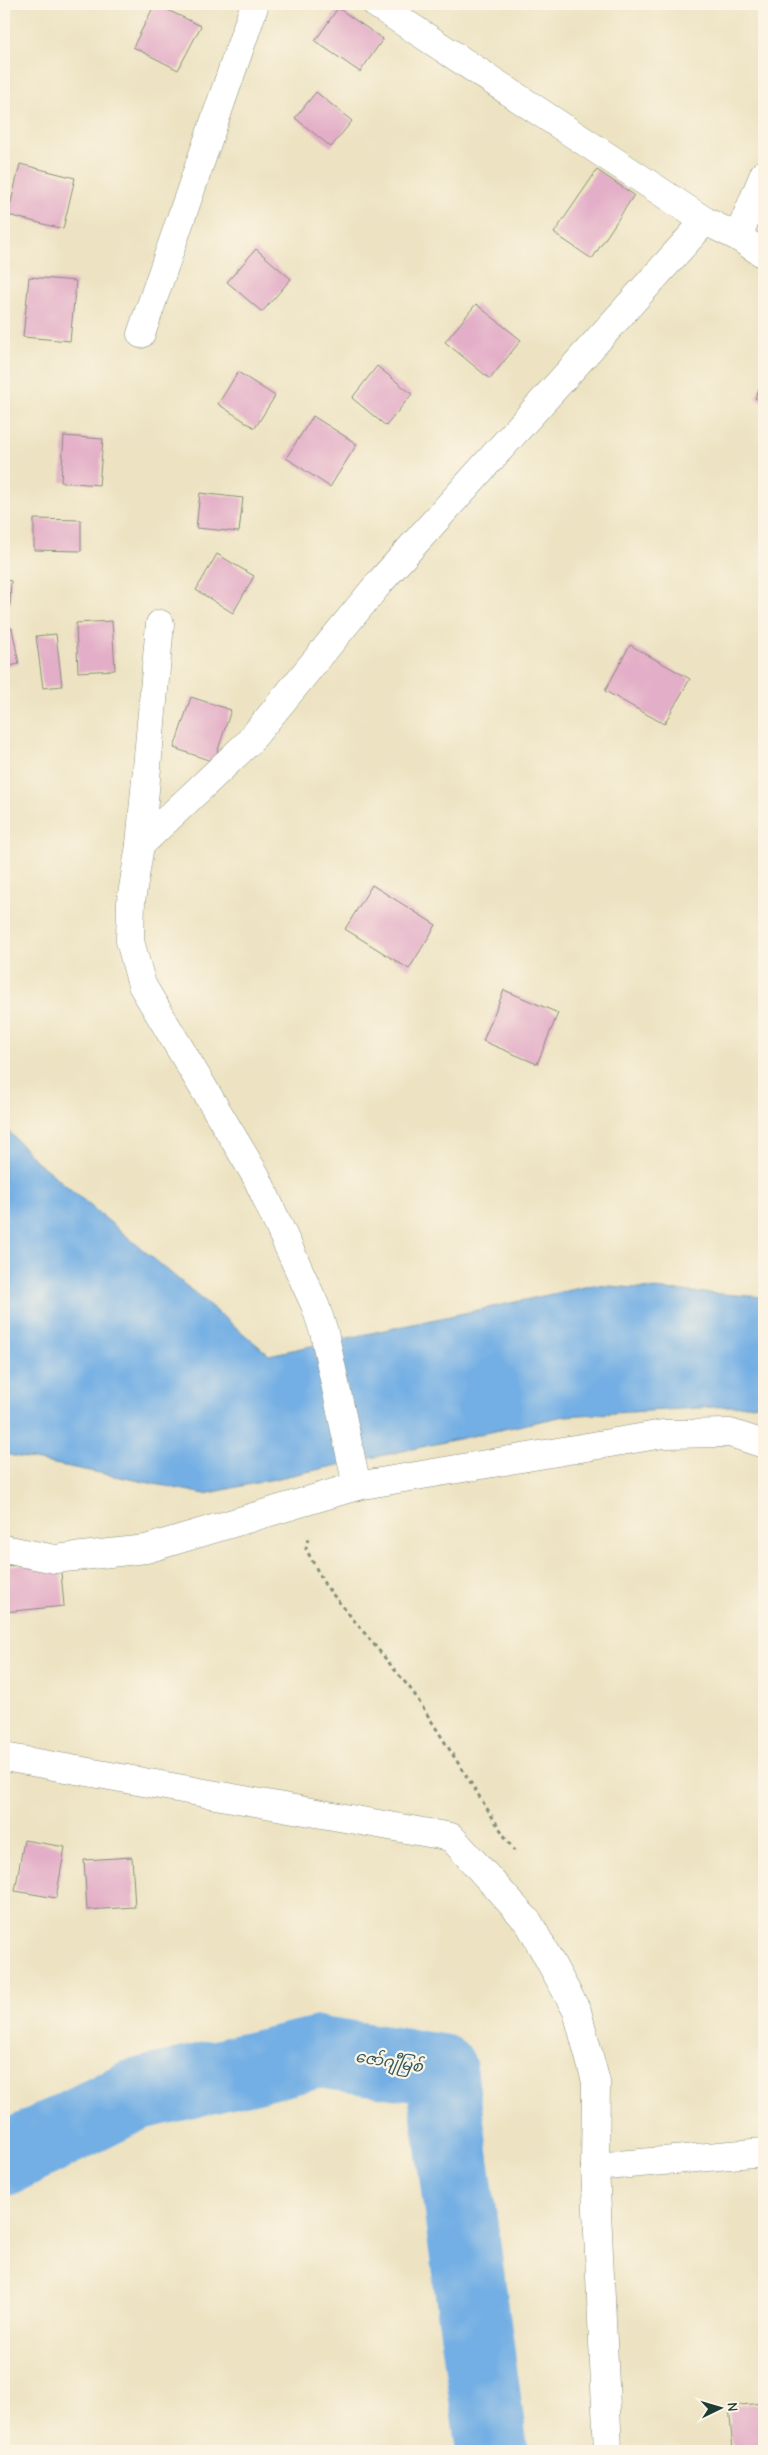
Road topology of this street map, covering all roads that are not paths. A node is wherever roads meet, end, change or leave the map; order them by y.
1 (255, 4) edge
2 (376, 4) edge
3 (764, 174) edge
4 (705, 222) junction
5 (738, 237) junction
6 (764, 254) edge
7 (141, 334) dead end
8 (160, 624) dead end
9 (140, 844) junction
10 (764, 1444) edge
11 (355, 1478) junction
12 (4, 1549) edge
13 (4, 1757) edge
14 (764, 2152) edge
15 (595, 2168) junction
16 (608, 2451) edge

1 - 7 street
2 - 4 street
3 - 5 street
4 - 5 street
4 - 9 street
5 - 6 street
8 - 9 street
9 - 11 street
10 - 11 street
11 - 12 street
13 - 15 street
14 - 15 street
15 - 16 street

